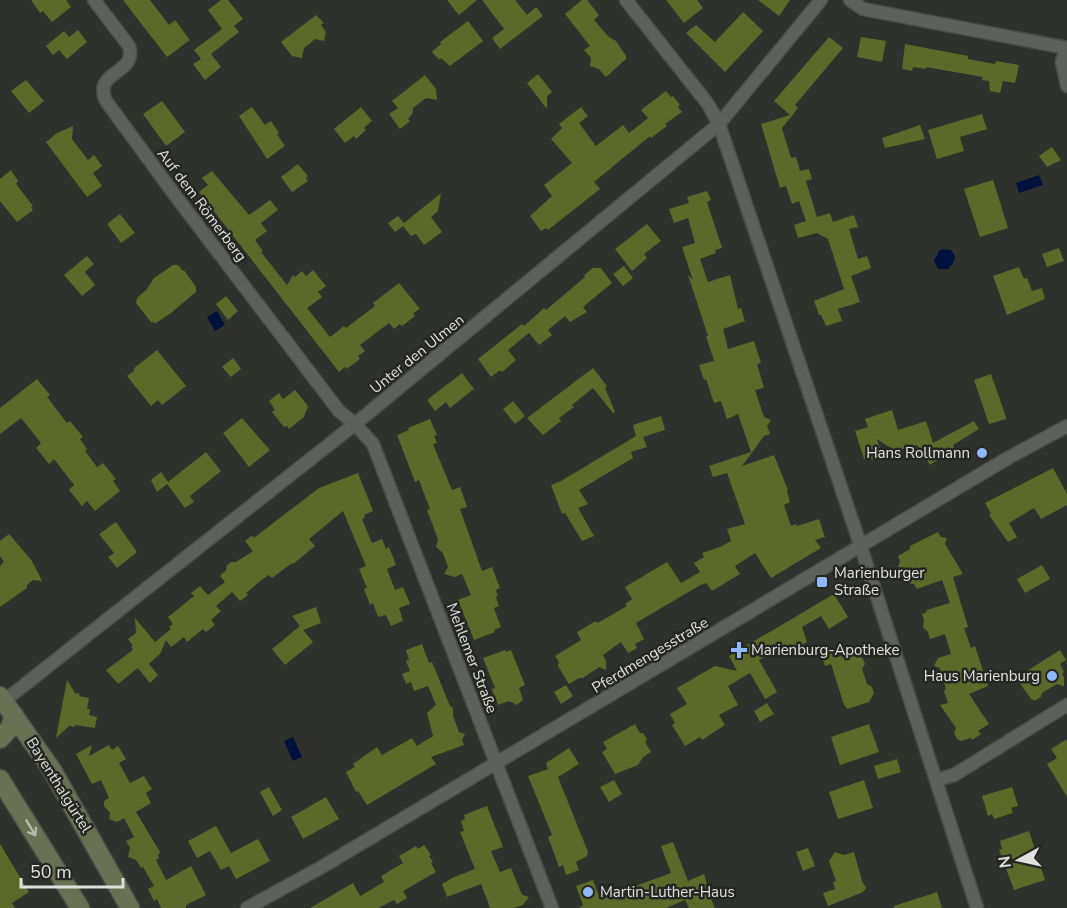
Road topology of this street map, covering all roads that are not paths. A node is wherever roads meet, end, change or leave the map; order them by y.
1 (94, 0) edge
2 (626, 0) edge
3 (821, 0) edge
4 (850, 0) edge
5 (1067, 48) edge
6 (1067, 86) edge
7 (719, 124) junction
8 (355, 424) junction
9 (1067, 426) edge
10 (861, 547) junction
11 (6, 704) edge
12 (1067, 705) edge
13 (0, 739) edge
14 (496, 763) junction
15 (0, 779) edge
16 (937, 780) junction
17 (80, 908) edge
18 (130, 908) edge
19 (247, 908) edge
20 (552, 908) edge
21 (977, 908) edge

1 - 8 street, Auf dem Römerberg
2 - 7 street
3 - 7 street, Unter den Ulmen
4 - 5 street
5 - 6 street
7 - 8 street, Unter den Ulmen
7 - 10 street
8 - 11 street, Unter den Ulmen
8 - 14 street, Mehlemer Straße
9 - 10 street, Pferdmengesstraße
10 - 14 street, Pferdmengesstraße
10 - 16 street
11 - 13 main road
11 - 18 main road, Bayenthalgürtel
12 - 16 street
14 - 19 street, Pferdmengesstraße
14 - 20 street, Mehlemer Straße
15 -> 17 main road
16 - 21 street

